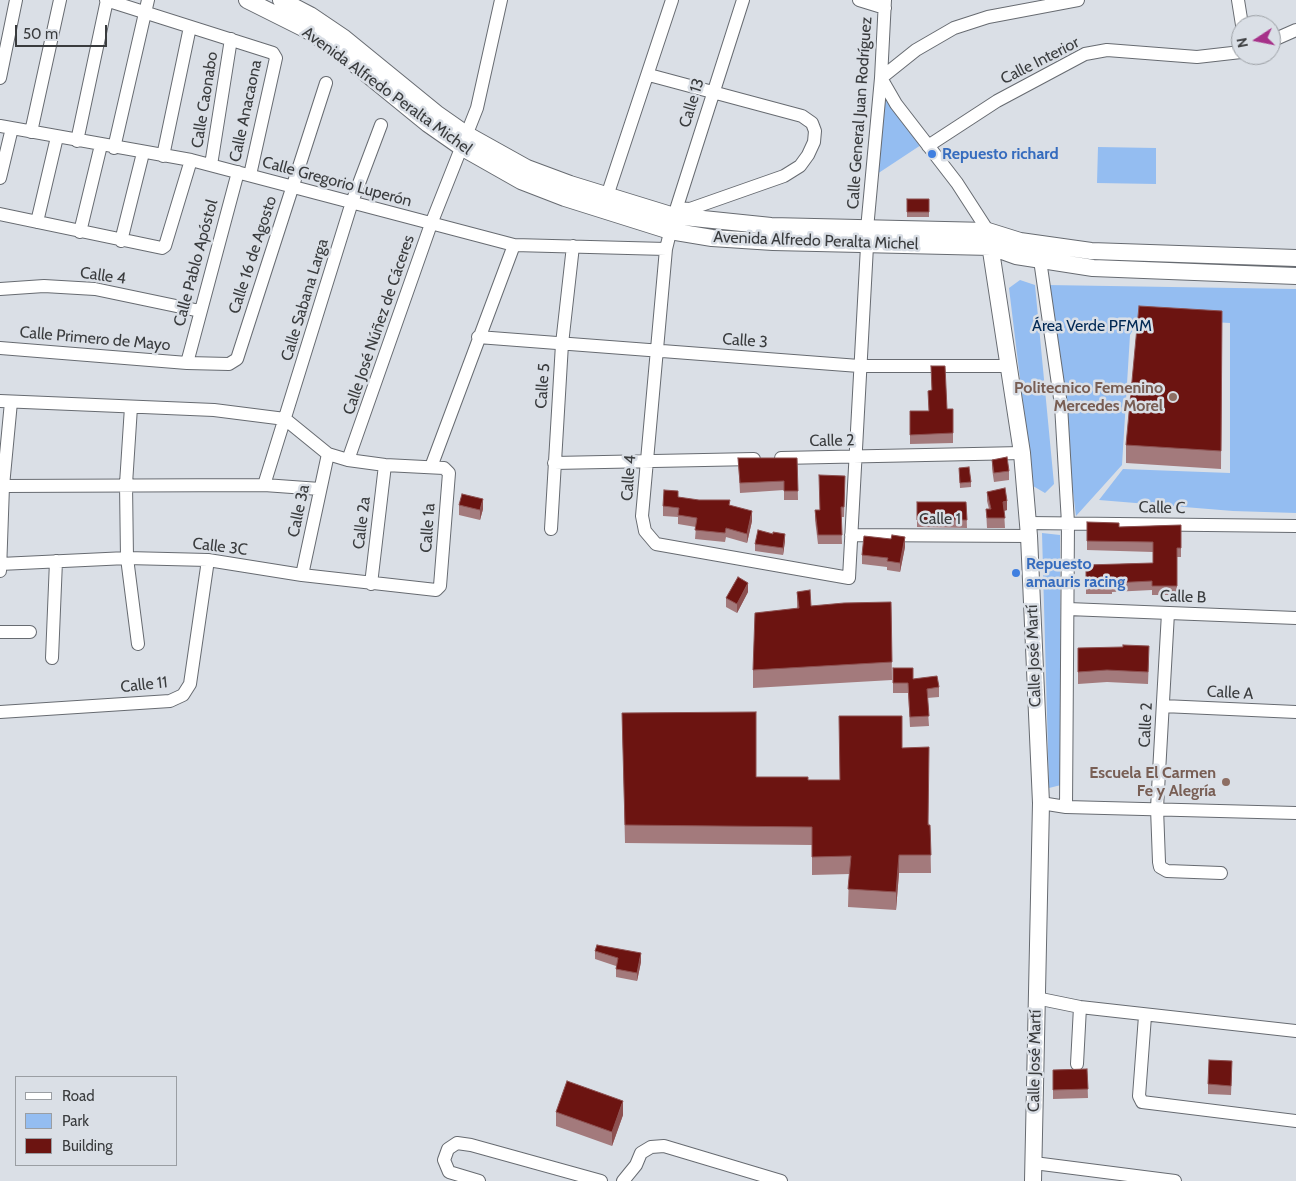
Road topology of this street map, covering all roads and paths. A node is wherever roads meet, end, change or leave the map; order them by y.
1 (16, 0) edge
2 (60, 0) edge
3 (106, 0) edge
4 (148, 0) edge
5 (247, 0) edge
6 (281, 0) edge
7 (501, 0) edge
8 (672, 0) edge
9 (743, 0) edge
10 (859, 0) edge
11 (1078, 0) edge
12 (1238, 0) edge
13 (885, 4) edge
14 (145, 14) junction
15 (1240, 15) edge
16 (308, 22) junction
17 (190, 27) junction
18 (1296, 30) edge
19 (1281, 37) edge
20 (230, 39) junction
21 (1231, 53) edge
22 (649, 76) junction
23 (0, 78) edge
24 (881, 78) junction
25 (326, 83) dead end
26 (712, 92) junction
27 (381, 126) dead end
28 (6, 127) edge
29 (31, 132) junction
30 (57, 137) junction
31 (77, 141) junction
32 (464, 141) junction
33 (101, 145) junction
34 (928, 146) junction
35 (114, 148) junction
36 (143, 153) junction
37 (163, 156) junction
38 (191, 160) junction
39 (211, 165) junction
40 (244, 173) junction
41 (0, 178) edge
42 (292, 186) junction
43 (607, 196) junction
44 (352, 202) junction
45 (0, 214) edge
46 (674, 218) junction
47 (36, 222) junction
48 (431, 224) junction
49 (867, 229) junction
50 (80, 232) junction
51 (989, 239) junction
52 (121, 241) junction
53 (514, 245) junction
54 (573, 246) junction
55 (867, 246) junction
56 (666, 249) junction
57 (1296, 258) edge
58 (1040, 260) junction
59 (1296, 276) edge
60 (0, 289) edge
61 (200, 311) junction
62 (478, 337) junction
63 (562, 344) junction
64 (0, 348) edge
65 (658, 351) junction
66 (186, 363) junction
67 (859, 366) junction
68 (1010, 366) junction
69 (6, 402) edge
70 (130, 407) junction
71 (285, 419) junction
72 (1022, 453) junction
73 (328, 454) junction
74 (856, 457) junction
75 (348, 460) junction
76 (646, 461) junction
77 (554, 463) junction
78 (386, 465) junction
79 (438, 467) junction
80 (126, 484) junction
81 (264, 485) junction
82 (3, 486) junction
83 (320, 489) junction
84 (1068, 523) junction
85 (1296, 526) edge
86 (551, 528) dead end
87 (1029, 530) junction
88 (851, 535) junction
89 (127, 558) junction
90 (208, 560) junction
91 (56, 561) junction
92 (0, 566) edge
93 (302, 576) junction
94 (371, 584) junction
95 (435, 590) joint
96 (1068, 610) junction
97 (1168, 613) junction
98 (1296, 618) edge
99 (0, 632) edge
100 (30, 632) dead end
101 (138, 644) dead end
102 (52, 658) dead end
103 (1163, 706) junction
104 (0, 712) edge
105 (1296, 712) edge
106 (1041, 803) junction
107 (1066, 807) junction
108 (1157, 808) junction
109 (1296, 813) edge
110 (1221, 873) dead end
111 (1036, 998) junction
112 (1080, 1008) junction
113 (1146, 1016) junction
114 (1296, 1031) edge
115 (1077, 1064) dead end
116 (1296, 1121) edge
117 (1034, 1163) junction
118 (479, 1181) edge
119 (601, 1181) edge
120 (623, 1181) edge
121 (781, 1181) edge
122 (1033, 1181) edge
123 (1175, 1181) edge

1 - 23 street
2 - 29 street
3 - 14 street
3 - 31 street
4 - 14 street
5 - 16 main road, Avenida Alfredo Peralta Michel
6 - 16 main road, Avenida Alfredo Peralta Michel
7 - 32 street, Calle José Núñez de Cáceres
8 - 22 street
9 - 26 street, Calle 13
10 - 13 street
11 - 24 street
12 - 15 street
13 - 24 street, Calle General Juan Rodríguez
14 - 17 street
14 - 35 street
16 - 32 main road, Avenida Alfredo Peralta Michel
17 - 20 street
17 - 37 street
18 - 19 street
20 - 39 street, Calle Caonabo
20 - 40 street, Calle Anacaona
21 - 34 street, Calle Interior
22 - 26 street
22 - 43 street
24 - 34 street, Calle José Martí
24 - 49 street, Calle General Juan Rodríguez
25 - 42 street, Calle 16 de Agosto
26 - 46 street, Calle 13
26 - 46 street
27 - 44 street, Calle Sabana Larga
28 - 29 street, Calle Gregorio Luperón
28 - 41 street
29 - 30 street, Calle Gregorio Luperón
30 - 31 street, Calle Gregorio Luperón
30 - 47 street
31 - 33 street, Calle Gregorio Luperón
32 - 43 main road, Avenida Alfredo Peralta Michel
32 - 46 main road, Avenida Alfredo Peralta Michel
32 - 48 street, Calle José Núñez de Cáceres
33 - 35 street, Calle Gregorio Luperón
33 - 50 street
34 - 51 street, Calle José Martí
35 - 36 street, Calle Gregorio Luperón
36 - 37 street, Calle Gregorio Luperón
36 - 52 street
37 - 38 street, Calle Gregorio Luperón
38 - 39 street, Calle Gregorio Luperón
38 - 52 street
39 - 40 street, Calle Gregorio Luperón
40 - 42 street, Calle Gregorio Luperón
40 - 61 street, Calle Pablo Apóstol
42 - 44 street, Calle Gregorio Luperón
42 - 66 street, Calle 16 de Agosto
43 - 46 main road, Avenida Alfredo Peralta Michel
44 - 48 street, Calle Gregorio Luperón
44 - 71 street, Calle Sabana Larga
45 - 47 street
46 - 49 main road, Avenida Alfredo Peralta Michel
46 - 55 main road, Avenida Alfredo Peralta Michel
46 - 56 street, Calle 4
47 - 50 street
48 - 53 street, Calle Gregorio Luperón
48 - 75 street, Calle José Núñez de Cáceres
49 - 51 main road, Avenida Alfredo Peralta Michel
50 - 52 street
51 - 55 main road, Avenida Alfredo Peralta Michel
51 - 57 main road, Avenida Alfredo Peralta Michel
51 - 58 main road, Avenida Alfredo Peralta Michel
51 - 68 main road, Calle José Martí
53 - 54 street, Calle Gregorio Luperón
53 - 62 street
54 - 56 street, Calle Gregorio Luperón
54 - 63 street, Calle 5
55 - 67 street
56 - 65 street, Calle 4
58 - 59 main road, Avenida Alfredo Peralta Michel
58 - 84 street
60 - 61 street, Calle 4
61 - 66 street, Calle Pablo Apóstol
62 - 63 street, Calle 3
62 - 79 street
63 - 65 street, Calle 3
63 - 77 street, Calle 5
64 - 66 street, Calle Primero de Mayo
65 - 67 street, Calle 3
65 - 76 street, Calle 4
67 - 68 street, Calle 3
67 - 74 street
68 - 72 main road, Calle José Martí
69 - 70 street
69 - 82 street
70 - 71 street
70 - 80 street
71 - 73 street
71 - 81 street, Calle Sabana Larga
72 - 74 street, Calle 2
72 - 87 main road, Calle José Martí
73 - 75 street
73 - 83 street, Calle 3a
74 - 76 street, Calle 2
74 - 88 street
75 - 78 street
76 - 77 street, Calle 2
76 - 88 street, Calle 4
77 - 86 street, Calle 5
78 - 79 street
78 - 94 street, Calle 2a
79 - 95 street, Calle 1a
80 - 81 street
80 - 82 street
80 - 89 street
81 - 83 street
82 - 92 street
83 - 93 street, Calle 3a
84 - 85 street, Calle C
84 - 87 street, Calle C
84 - 96 street
87 - 88 street, Calle 1
87 - 106 main road, Calle José Martí
89 - 90 street, Calle 3C
89 - 91 street, Calle 3C
89 - 101 street
90 - 93 street, Calle 3C
90 - 104 street, Calle 11
91 - 92 street, Calle 3C
91 - 102 street
93 - 94 street, Calle 3C
94 - 95 street, Calle 3C
96 - 97 street, Calle B
96 - 107 street
97 - 98 street, Calle B
97 - 103 street, Calle 2
99 - 100 street
103 - 105 street, Calle A
103 - 108 street, Calle 2
106 - 107 street
106 - 111 main road, Calle José Martí
107 - 108 street
108 - 109 street
108 - 110 street, Calle 2
111 - 112 street
111 - 117 main road, Calle José Martí
112 - 113 street
112 - 115 street
113 - 114 street
113 - 116 street
117 - 122 main road, Calle José Martí
117 - 123 street
118 - 119 street
120 - 121 street

